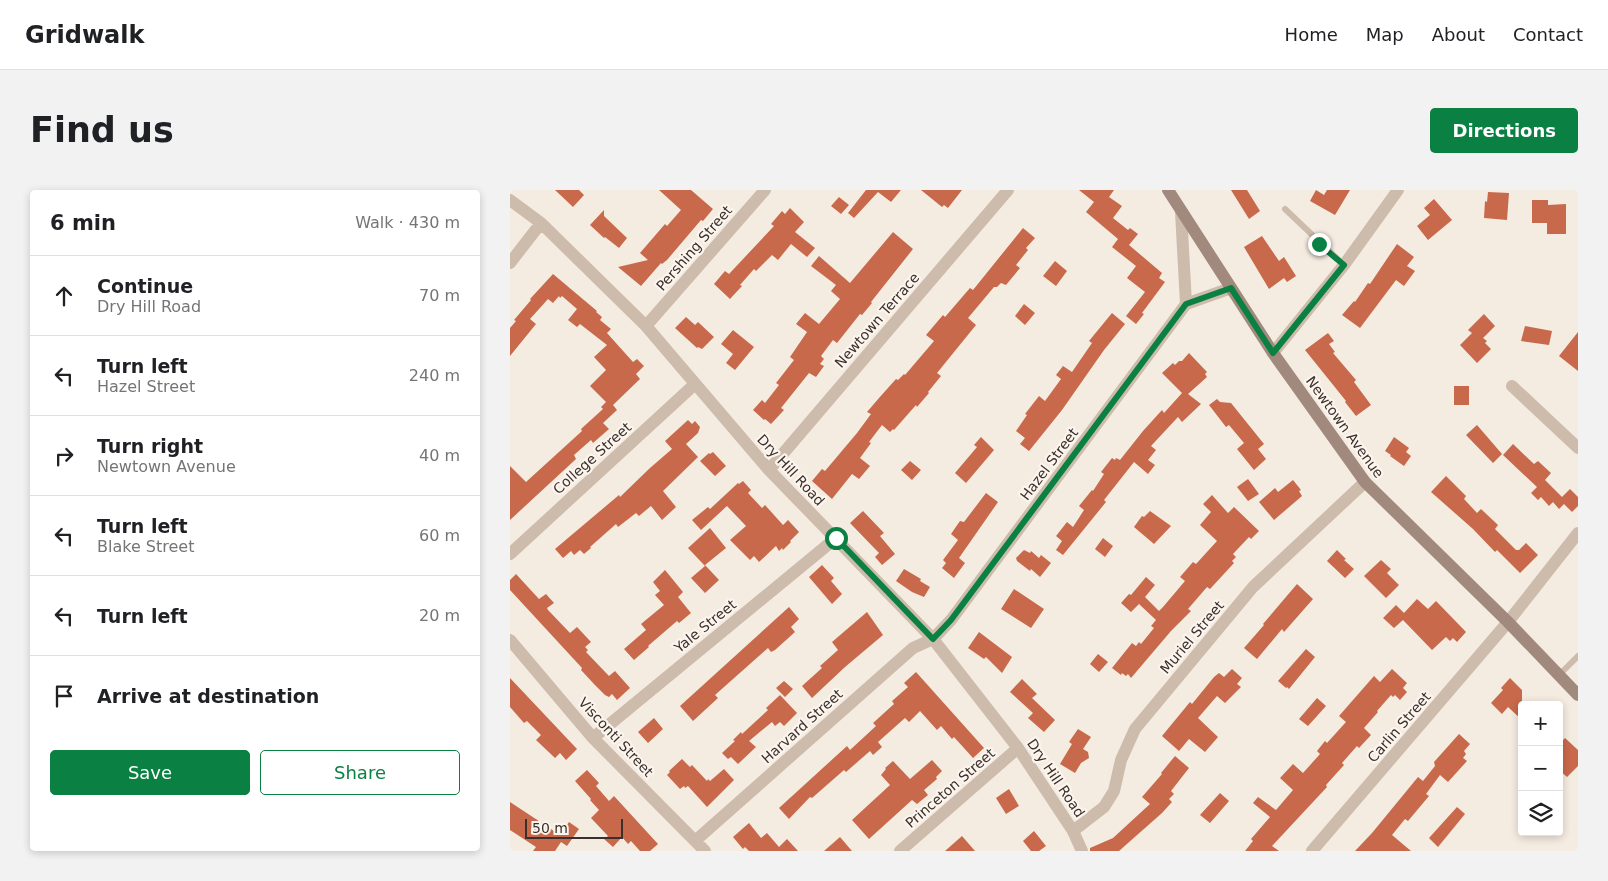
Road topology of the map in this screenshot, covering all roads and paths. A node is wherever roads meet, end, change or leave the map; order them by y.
1 (514, 190) edge
2 (765, 190) edge
3 (1008, 190) edge
4 (1168, 190) edge
5 (1398, 190) edge
6 (510, 194) edge
7 (510, 200) edge
8 (1284, 209) dead end
9 (1181, 212) junction
10 (541, 223) junction
11 (510, 263) edge
12 (1344, 265) junction
13 (1231, 288) junction
14 (1186, 304) junction
15 (646, 326) junction
16 (1273, 353) junction
17 (695, 384) junction
18 (1512, 386) dead end
19 (1578, 448) edge
20 (769, 470) junction
21 (1365, 482) junction
22 (1578, 534) edge
23 (836, 538) junction
24 (510, 554) edge
25 (1508, 622) junction
26 (933, 639) junction
27 (510, 640) edge
28 (1578, 656) edge
29 (1558, 675) junction
30 (1578, 695) edge
31 (593, 738) junction
32 (1018, 748) junction
33 (1073, 831) junction
34 (696, 841) junction
35 (705, 851) edge
36 (900, 851) edge
37 (1082, 851) edge
38 (1312, 851) edge

1 - 6 street
2 - 15 street, Pershing Street
3 - 20 street, Newtown Terrace
4 - 9 main road, Newtown Avenue
5 - 12 street
7 - 10 street, Dry Hill Road
8 - 12 lane
9 - 13 main road, Newtown Avenue
9 - 14 street
10 - 11 street
10 - 15 street, Dry Hill Road
12 - 16 street
13 - 14 street
13 - 16 main road, Newtown Avenue
14 - 26 street, Hazel Street
15 - 17 street, Dry Hill Road
16 - 21 main road, Newtown Avenue
17 - 20 street, Dry Hill Road
17 - 24 street, College Street
18 - 19 street
20 - 23 street, Dry Hill Road
21 - 25 main road, Newtown Avenue
21 - 33 street, Muriel Street
22 - 25 street, Carlin Street
23 - 26 street, Dry Hill Road
23 - 31 street, Yale Street
25 - 29 main road, Newtown Avenue
25 - 38 street, Carlin Street
26 - 32 street, Dry Hill Road
26 - 34 street, Harvard Street
27 - 31 street, Visconti Street
28 - 29 lane
29 - 30 main road, Newtown Avenue
31 - 34 street, Visconti Street
32 - 33 street, Dry Hill Road
32 - 36 street, Princeton Street
33 - 37 street, Dry Hill Road
34 - 35 street, Visconti Street

